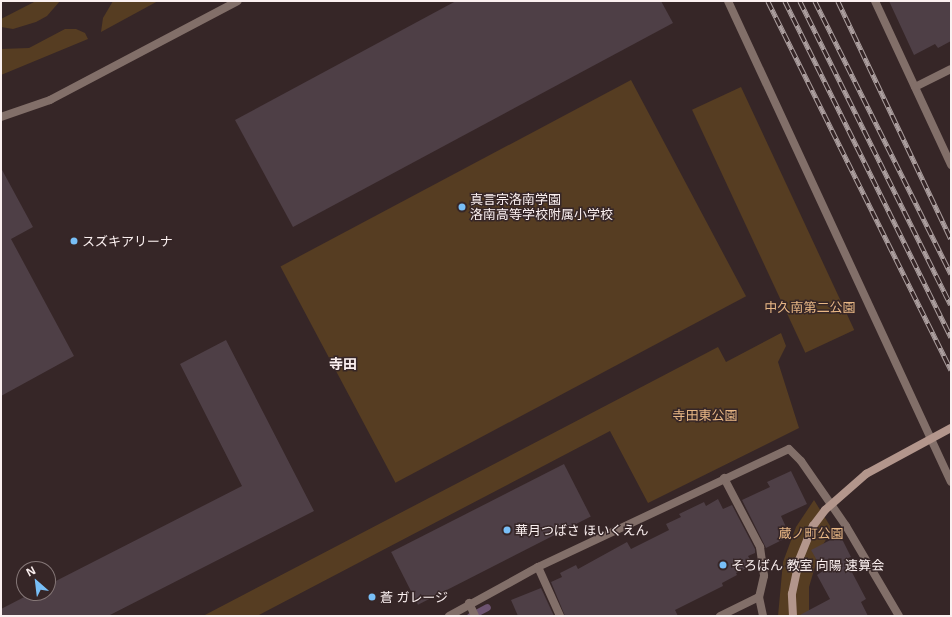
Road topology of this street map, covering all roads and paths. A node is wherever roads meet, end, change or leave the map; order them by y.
1 (238, 1) edge
2 (728, 1) edge
3 (875, 1) edge
4 (951, 69) edge
5 (915, 87) junction
6 (1, 117) edge
7 (951, 165) edge
8 (951, 428) edge
9 (724, 478) junction
10 (951, 482) edge
11 (538, 567) junction
12 (759, 597) junction
13 (469, 603) junction
14 (449, 616) edge
15 (475, 616) edge
16 (560, 616) edge
17 (720, 616) edge
18 (763, 616) edge
19 (793, 616) edge
20 (899, 616) edge

1 - 6 street
2 - 10 street
3 - 5 street
4 - 5 street
5 - 7 street
8 - 19 main road
9 - 11 street
9 - 12 street
9 - 20 street
11 - 13 street
11 - 16 street
12 - 17 street
12 - 18 street
13 - 14 street
13 - 15 street

